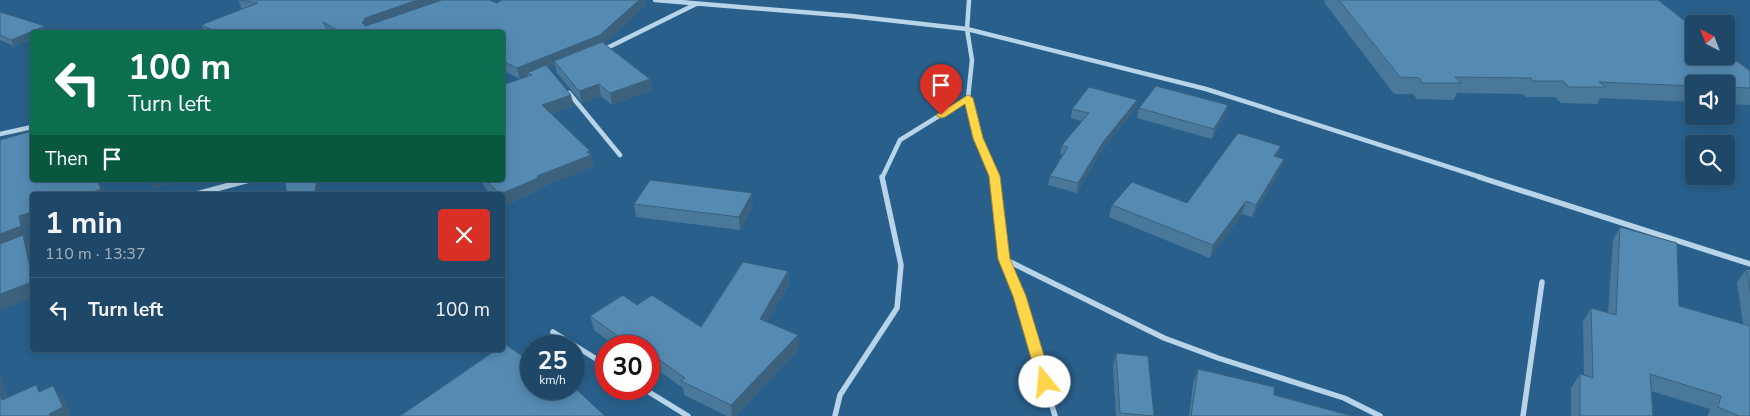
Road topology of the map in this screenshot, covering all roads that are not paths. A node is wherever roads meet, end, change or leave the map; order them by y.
1 (655, 0) edge
2 (969, 0) edge
3 (697, 4) junction
4 (967, 30) junction
5 (602, 51) edge
6 (563, 87) edge
7 (968, 98) junction
8 (30, 127) edge
9 (0, 134) edge
10 (620, 155) dead end
11 (242, 182) edge
12 (204, 192) edge
13 (1004, 259) junction
14 (1750, 264) edge
15 (1542, 282) dead end
16 (552, 332) dead end
17 (595, 358) edge
18 (660, 399) edge
19 (688, 416) edge
20 (835, 416) edge
21 (1055, 416) edge
22 (1380, 416) edge
23 (1523, 416) edge

1 - 3 street
2 - 4 street
3 - 4 street
3 - 5 street
4 - 7 street
4 - 14 street
6 - 10 street
7 - 13 street
7 - 20 street
8 - 9 street
11 - 12 street
13 - 21 street
13 - 22 street
15 - 23 street
16 - 17 street
18 - 19 street

